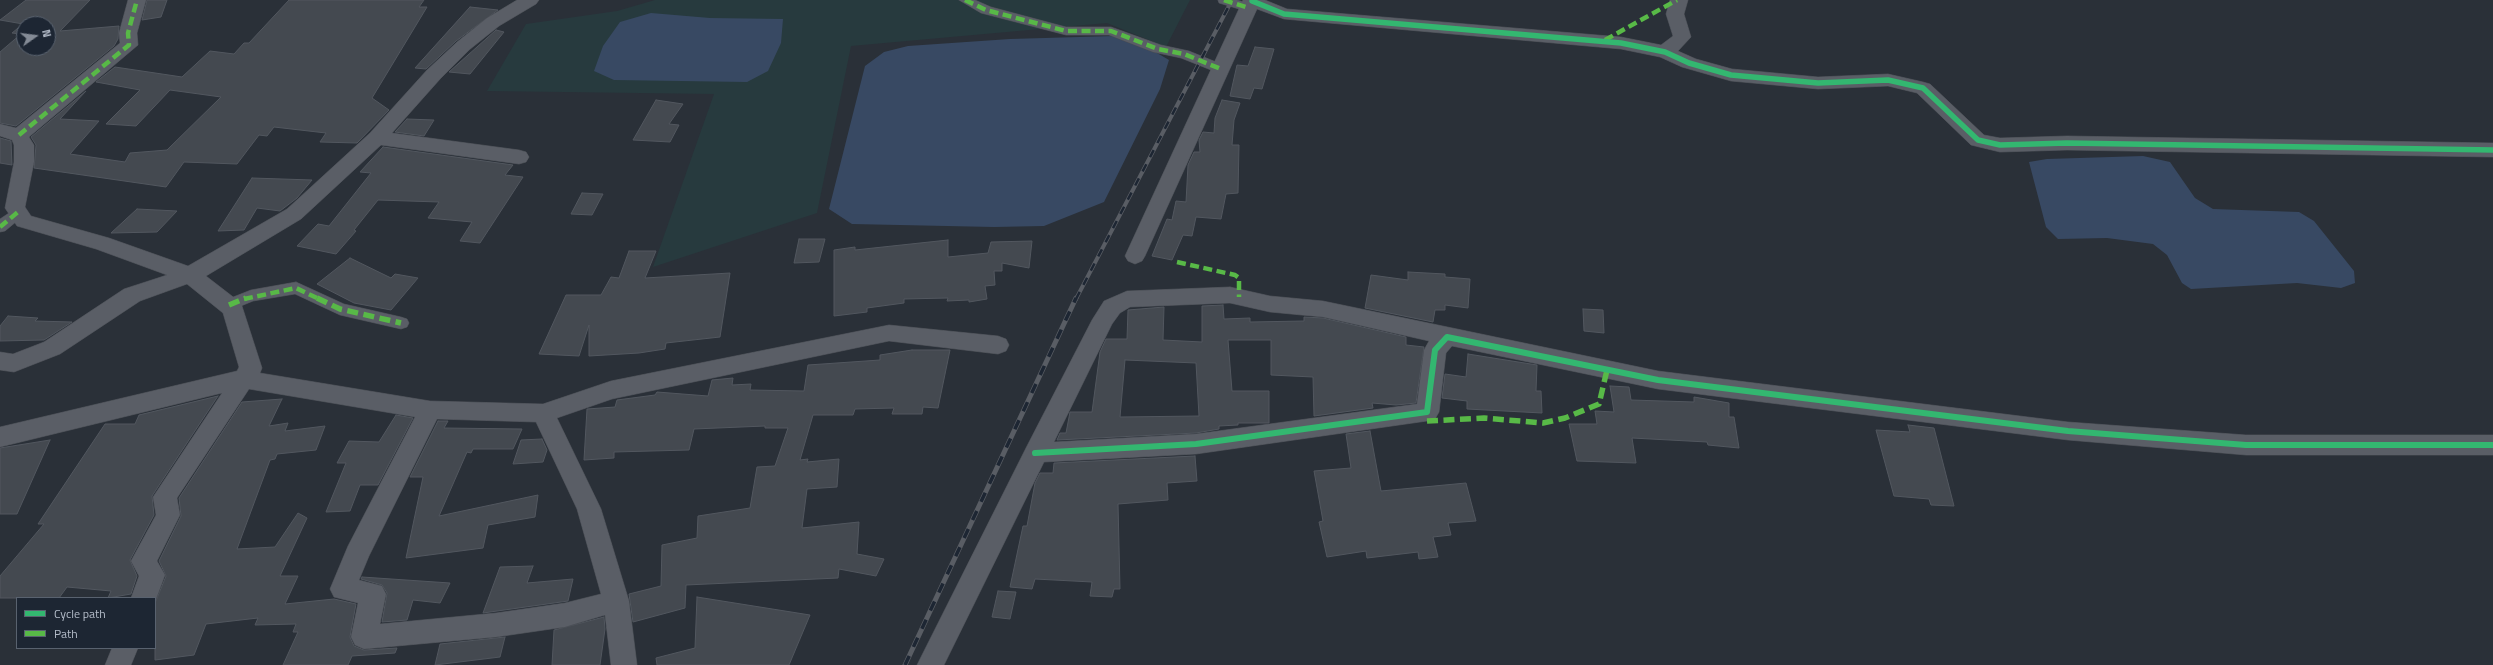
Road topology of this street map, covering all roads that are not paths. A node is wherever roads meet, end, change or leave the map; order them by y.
1 (137, 0) edge
2 (530, 0) edge
3 (965, 0) edge
4 (1224, 0) edge
5 (1679, 0) edge
6 (1251, 3) edge
7 (1665, 52) junction
8 (1220, 69) junction
9 (0, 130) edge
10 (19, 135) junction
11 (377, 138) junction
12 (2493, 150) edge
13 (519, 157) dead end
14 (18, 212) junction
15 (0, 227) edge
16 (1135, 256) dead end
17 (190, 275) junction
18 (229, 305) junction
19 (401, 323) dead end
20 (1447, 337) junction
21 (998, 346) dead end
22 (0, 361) edge
23 (242, 379) junction
24 (430, 410) junction
25 (543, 413) junction
26 (0, 437) edge
27 (2493, 445) edge
28 (1035, 453) junction
29 (144, 597) edge
30 (616, 601) junction
31 (125, 649) edge
32 (118, 665) edge
33 (624, 665) edge
34 (930, 665) edge

1 - 10 street
2 - 11 street
3 - 8 street
4 - 6 street
5 - 7 street
6 - 7 street
6 - 8 street
7 - 12 street
8 - 16 street
9 - 10 street
10 - 14 street
11 - 13 street
11 - 17 street
14 - 15 street
14 - 17 street
17 - 18 street
17 - 22 street
18 - 19 street
18 - 23 street
20 - 27 street
20 - 28 street
20 - 28 street
21 - 25 street
23 - 24 street
23 - 26 street
23 - 29 street
24 - 25 street
24 - 30 street
25 - 30 street
28 - 34 street
30 - 33 street
31 - 32 street

